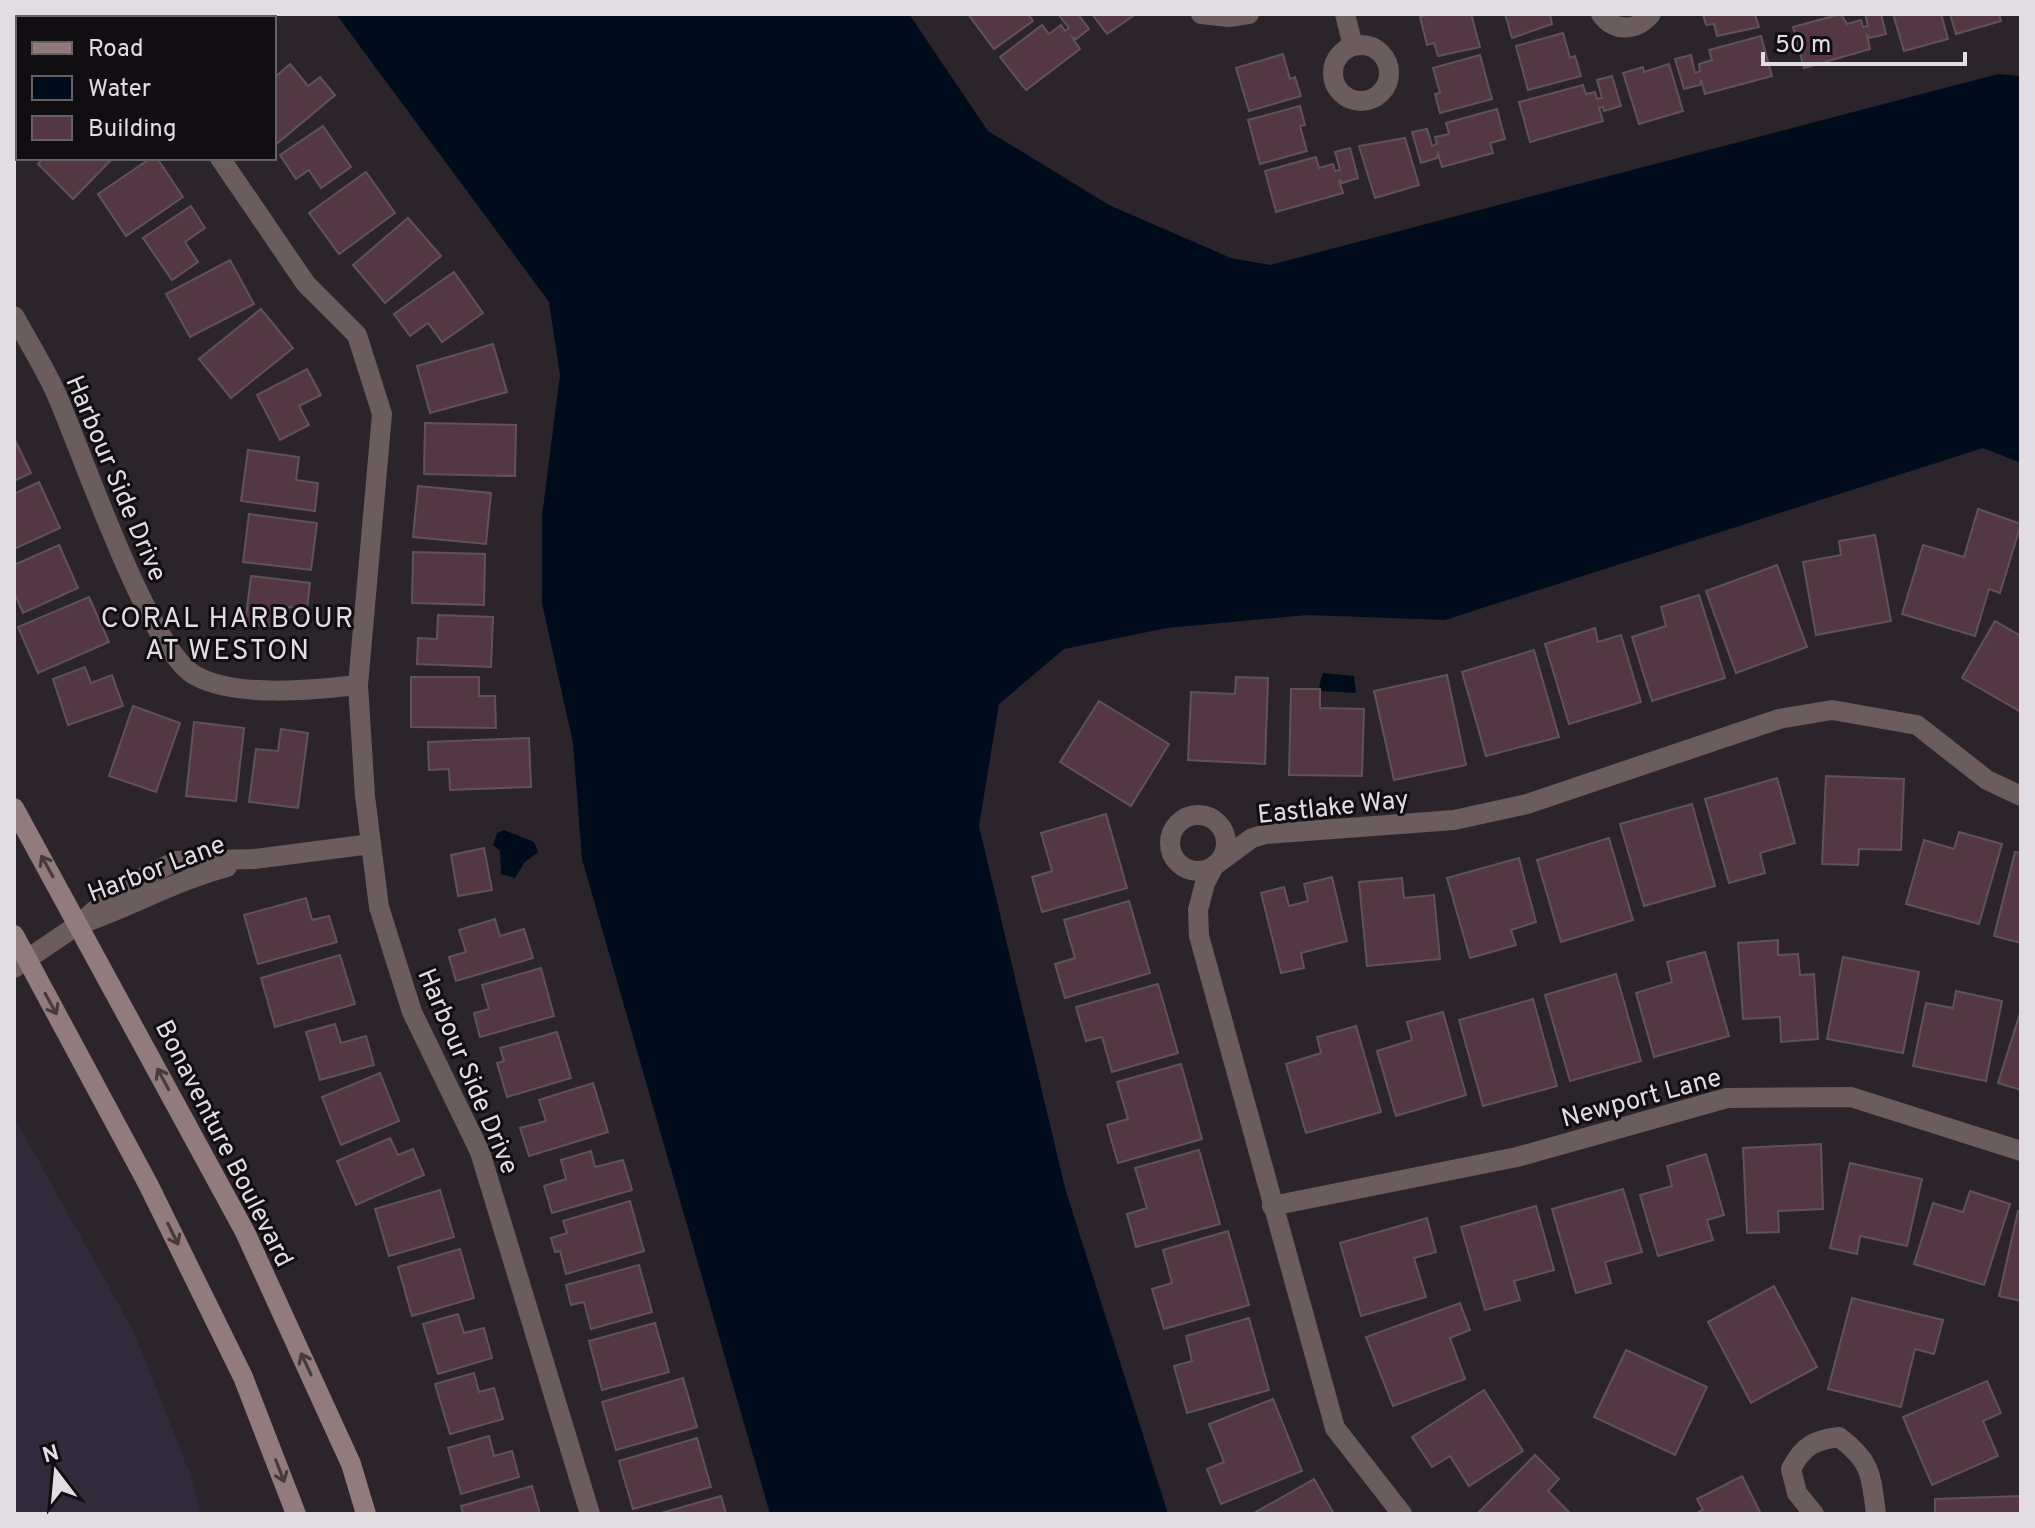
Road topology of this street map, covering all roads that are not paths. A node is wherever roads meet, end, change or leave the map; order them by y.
1 (1201, 14) edge
2 (1249, 14) edge
3 (1345, 14) edge
4 (1601, 14) edge
5 (1651, 14) edge
6 (1353, 46) dead end
7 (221, 160) edge
8 (14, 316) edge
9 (358, 685) junction
10 (2021, 796) edge
11 (14, 808) edge
12 (371, 844) junction
13 (187, 868) junction
14 (79, 924) junction
15 (14, 935) edge
16 (21, 964) edge
17 (2021, 1151) edge
18 (1272, 1206) junction
19 (296, 1514) edge
20 (366, 1514) edge
21 (590, 1514) edge
22 (1402, 1514) edge
23 (1814, 1514) edge
24 (1876, 1514) edge

1 - 2 street
3 - 6 street
4 - 5 street
7 - 9 street, Harbour Side Drive
8 - 9 street, Harbour Side Drive
9 - 12 street, Harbour Side Drive
10 - 18 street, Eastlake Way
14 -> 11 main road, Bonaventure Boulevard
12 - 13 street, Harbor Lane
12 - 21 street, Harbour Side Drive
13 - 14 street, Harbor Lane
13 - 14 street, Harbor Lane
14 - 16 street
20 -> 14 main road, Bonaventure Boulevard
15 - 16 main road
16 -> 19 main road
17 - 18 street, Newport Lane
18 - 22 street, Eastlake Way
23 - 24 street

